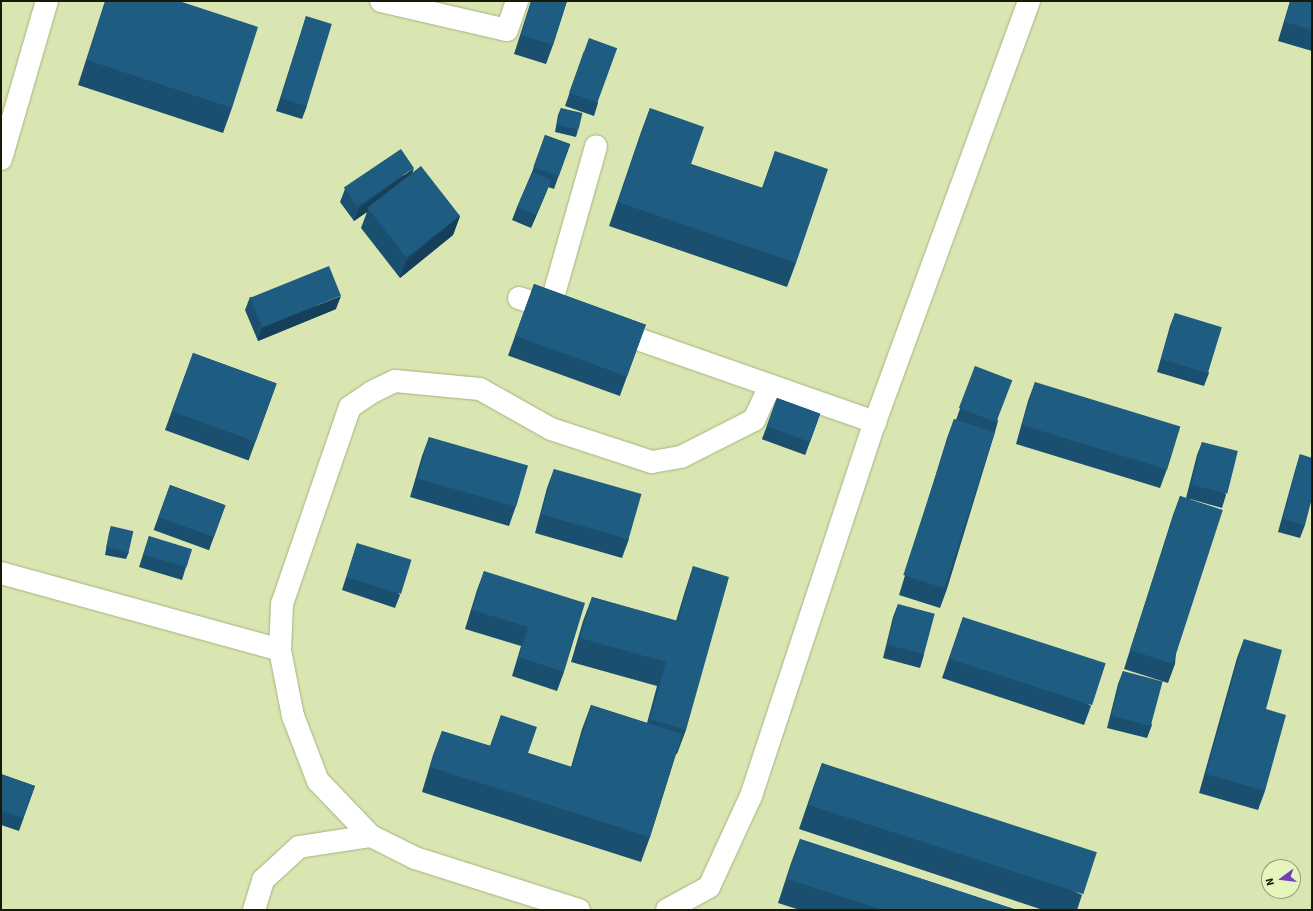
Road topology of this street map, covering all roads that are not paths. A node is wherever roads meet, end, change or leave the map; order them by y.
1 (47, 1) edge
2 (382, 1) edge
3 (518, 1) edge
4 (1029, 1) edge
5 (596, 146) dead end
6 (1, 159) edge
7 (519, 298) dead end
8 (550, 308) junction
9 (572, 316) edge
10 (594, 324) edge
11 (770, 386) junction
12 (875, 422) junction
13 (1, 573) edge
14 (280, 650) junction
15 (370, 836) junction
16 (254, 910) edge
17 (579, 910) edge
18 (667, 910) edge

1 - 6 lane
2 - 3 lane
4 - 12 lane
5 - 8 lane
7 - 8 lane
8 - 9 lane
10 - 11 lane
11 - 12 lane
11 - 14 lane
12 - 18 lane
13 - 14 lane
14 - 15 lane
15 - 16 lane
15 - 17 lane

